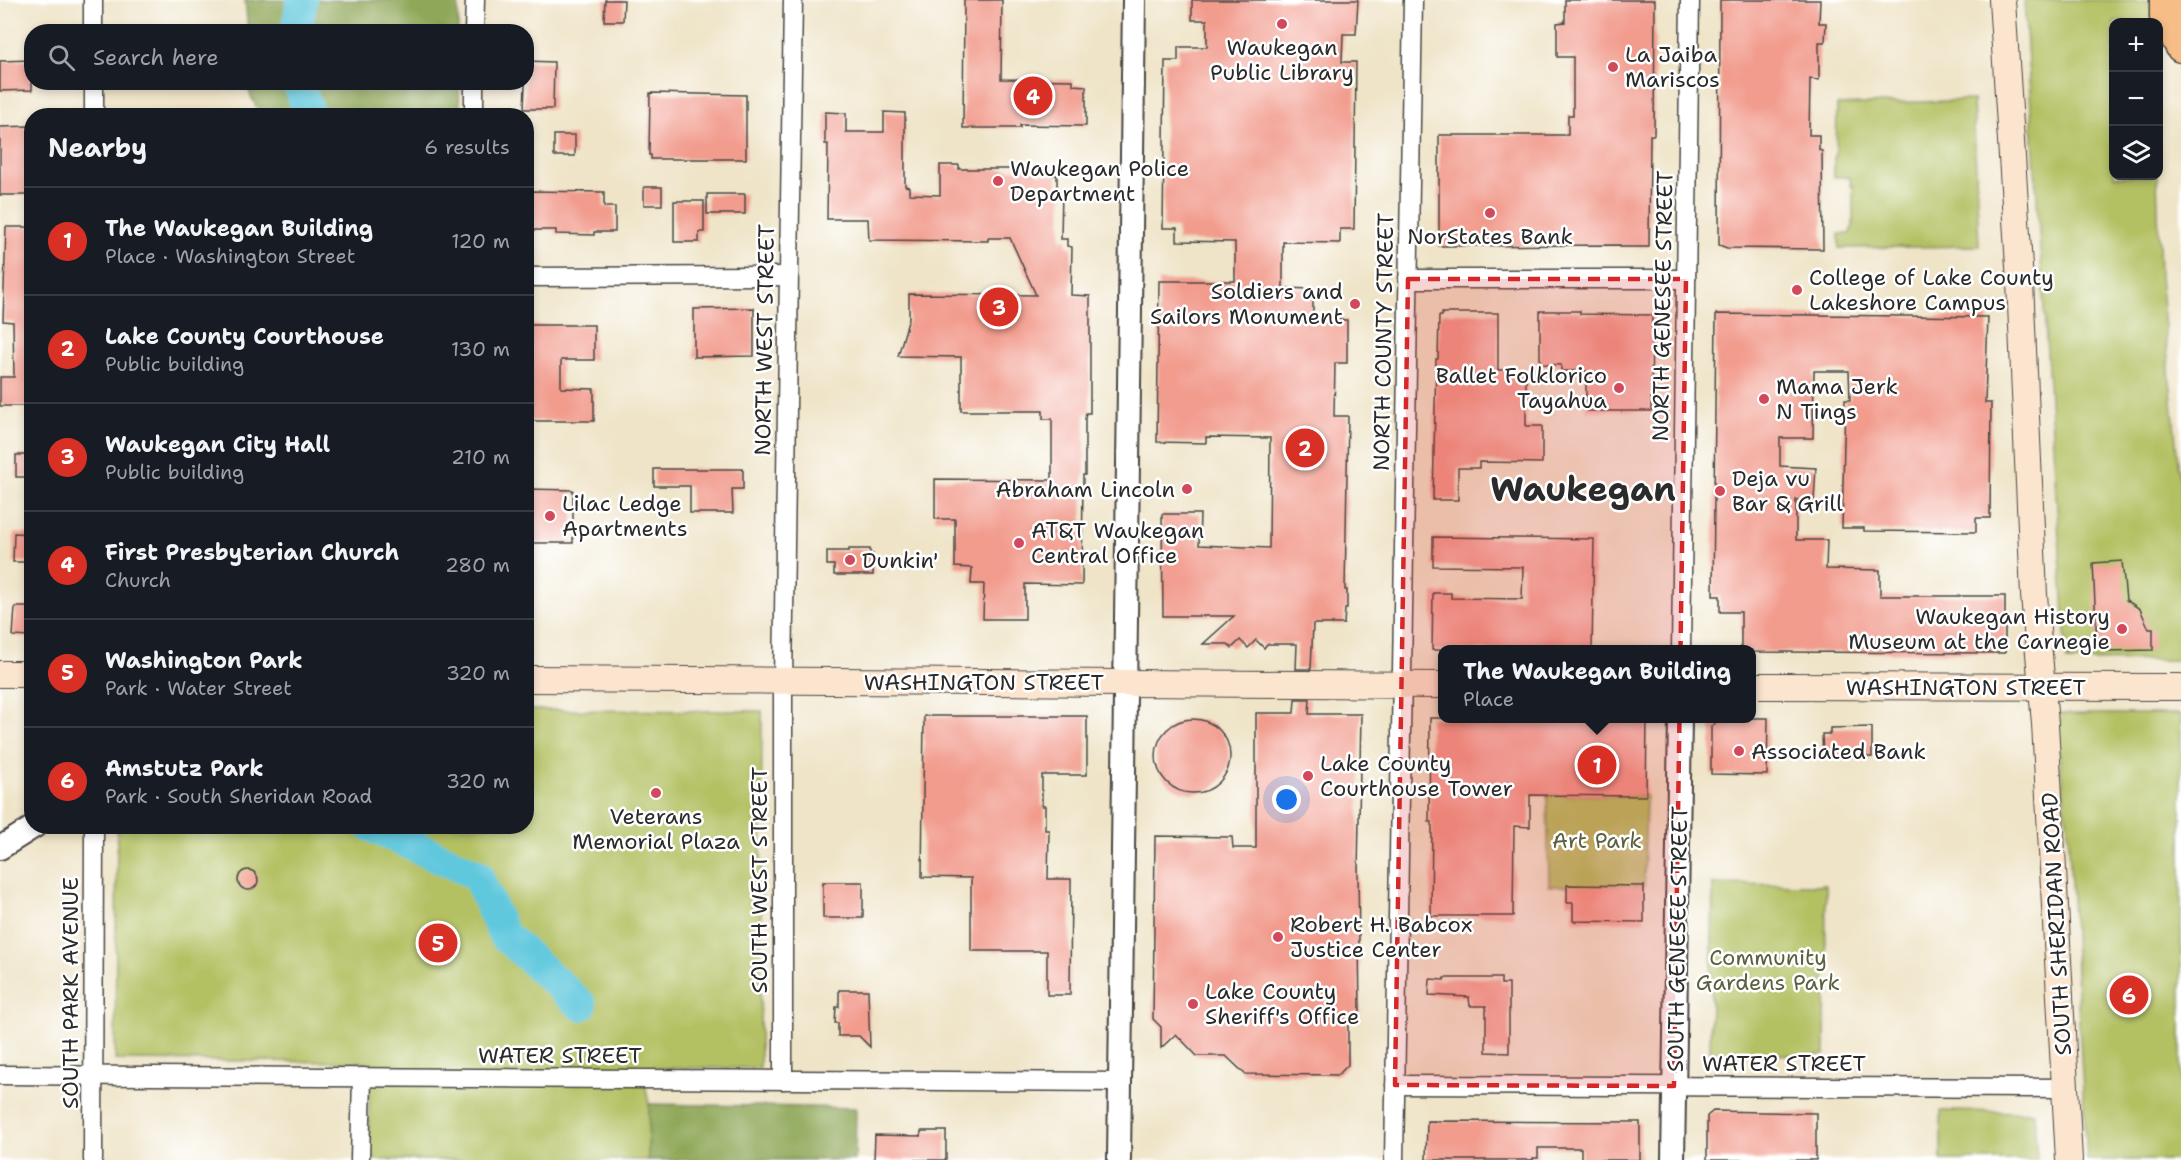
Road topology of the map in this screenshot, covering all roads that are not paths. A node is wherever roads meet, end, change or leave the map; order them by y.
1 (93, 0) edge
2 (475, 0) edge
3 (793, 0) edge
4 (1134, 0) edge
5 (1413, 0) edge
6 (1690, 0) edge
7 (2002, 0) edge
8 (2165, 0) edge
9 (93, 24) edge
10 (474, 24) edge
11 (2181, 47) edge
12 (94, 90) edge
13 (474, 90) edge
14 (94, 108) edge
15 (474, 108) edge
16 (789, 276) junction
17 (534, 277) edge
18 (1408, 279) junction
19 (1686, 279) junction
20 (1681, 645) edge
21 (0, 674) edge
22 (24, 674) edge
23 (534, 679) edge
24 (783, 681) junction
25 (1125, 684) junction
26 (1403, 684) junction
27 (1438, 685) edge
28 (1756, 686) edge
29 (2043, 687) junction
30 (2181, 687) edge
31 (1680, 723) edge
32 (24, 833) edge
33 (94, 834) edge
34 (0, 848) edge
35 (0, 1075) edge
36 (93, 1076) junction
37 (362, 1077) junction
38 (783, 1080) junction
39 (1120, 1082) junction
40 (1395, 1084) junction
41 (1674, 1086) junction
42 (2064, 1088) junction
43 (93, 1160) edge
44 (360, 1160) edge
45 (1119, 1160) edge
46 (1394, 1160) edge
47 (1673, 1160) edge
48 (2069, 1160) edge

1 - 9 street
2 - 10 street
3 - 16 street, NORTH WEST STREET
4 - 25 street
5 - 18 street, NORTH COUNTY STREET
6 - 19 street, NORTH GENESEE STREET
7 - 29 main road, SOUTH SHERIDAN ROAD
8 - 11 highway
12 - 14 street
13 - 15 street
16 - 17 street
16 - 24 street, NORTH WEST STREET
18 - 19 street
18 - 26 street, NORTH COUNTY STREET
19 - 20 street, NORTH GENESEE STREET
21 - 22 main road
23 - 24 main road, WASHINGTON STREET
24 - 25 main road, WASHINGTON STREET
24 - 38 street, SOUTH WEST STREET
25 - 26 main road, WASHINGTON STREET
25 - 39 street
26 - 27 main road, WASHINGTON STREET
26 - 40 street, NORTH COUNTY STREET
28 - 29 main road, WASHINGTON STREET
29 - 30 main road, WASHINGTON STREET
29 - 42 main road, SOUTH SHERIDAN ROAD
31 - 41 street, SOUTH GENESEE STREET
32 - 34 street
33 - 36 street, SOUTH PARK AVENUE
35 - 36 street, WATER STREET
36 - 37 street, WATER STREET
36 - 43 street, SOUTH PARK AVENUE
37 - 38 street, WATER STREET
37 - 44 street
38 - 39 street, WATER STREET
39 - 45 street
40 - 41 street, WATER STREET
40 - 46 street, NORTH COUNTY STREET
41 - 42 street, WATER STREET
41 - 47 street, SOUTH GENESEE STREET
42 - 48 main road, SOUTH SHERIDAN ROAD

